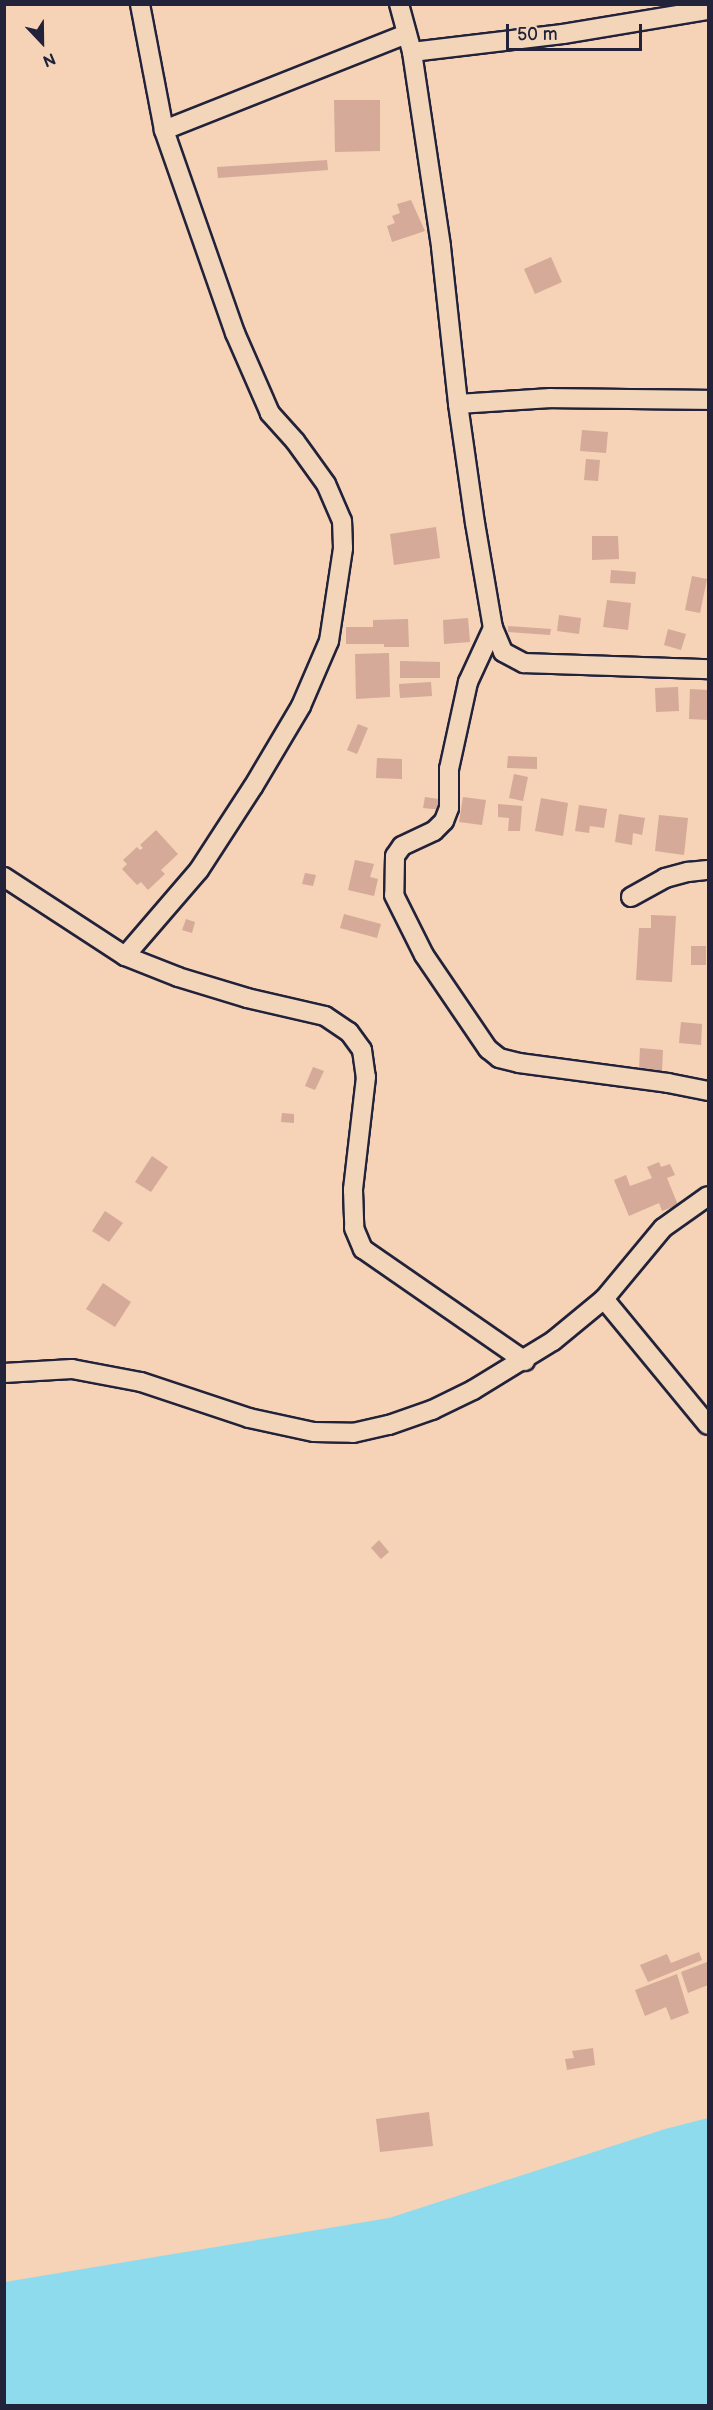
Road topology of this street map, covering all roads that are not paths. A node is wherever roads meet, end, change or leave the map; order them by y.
1 (140, 4) edge
2 (399, 4) edge
3 (708, 10) edge
4 (409, 43) junction
5 (164, 130) junction
6 (708, 400) edge
7 (458, 404) junction
8 (493, 628) junction
9 (708, 669) edge
10 (708, 870) edge
11 (4, 877) edge
12 (631, 897) dead end
13 (125, 956) junction
14 (708, 1091) edge
15 (708, 1196) edge
16 (604, 1299) junction
17 (525, 1361) junction
18 (4, 1373) edge
19 (708, 1425) edge

1 - 5 street
2 - 4 street
3 - 4 street
4 - 5 street
4 - 7 street
5 - 13 street
6 - 7 street
7 - 8 street
8 - 9 street
8 - 14 street
10 - 12 street
11 - 13 street
13 - 17 street
15 - 16 street
16 - 17 street
16 - 19 street
17 - 18 street

